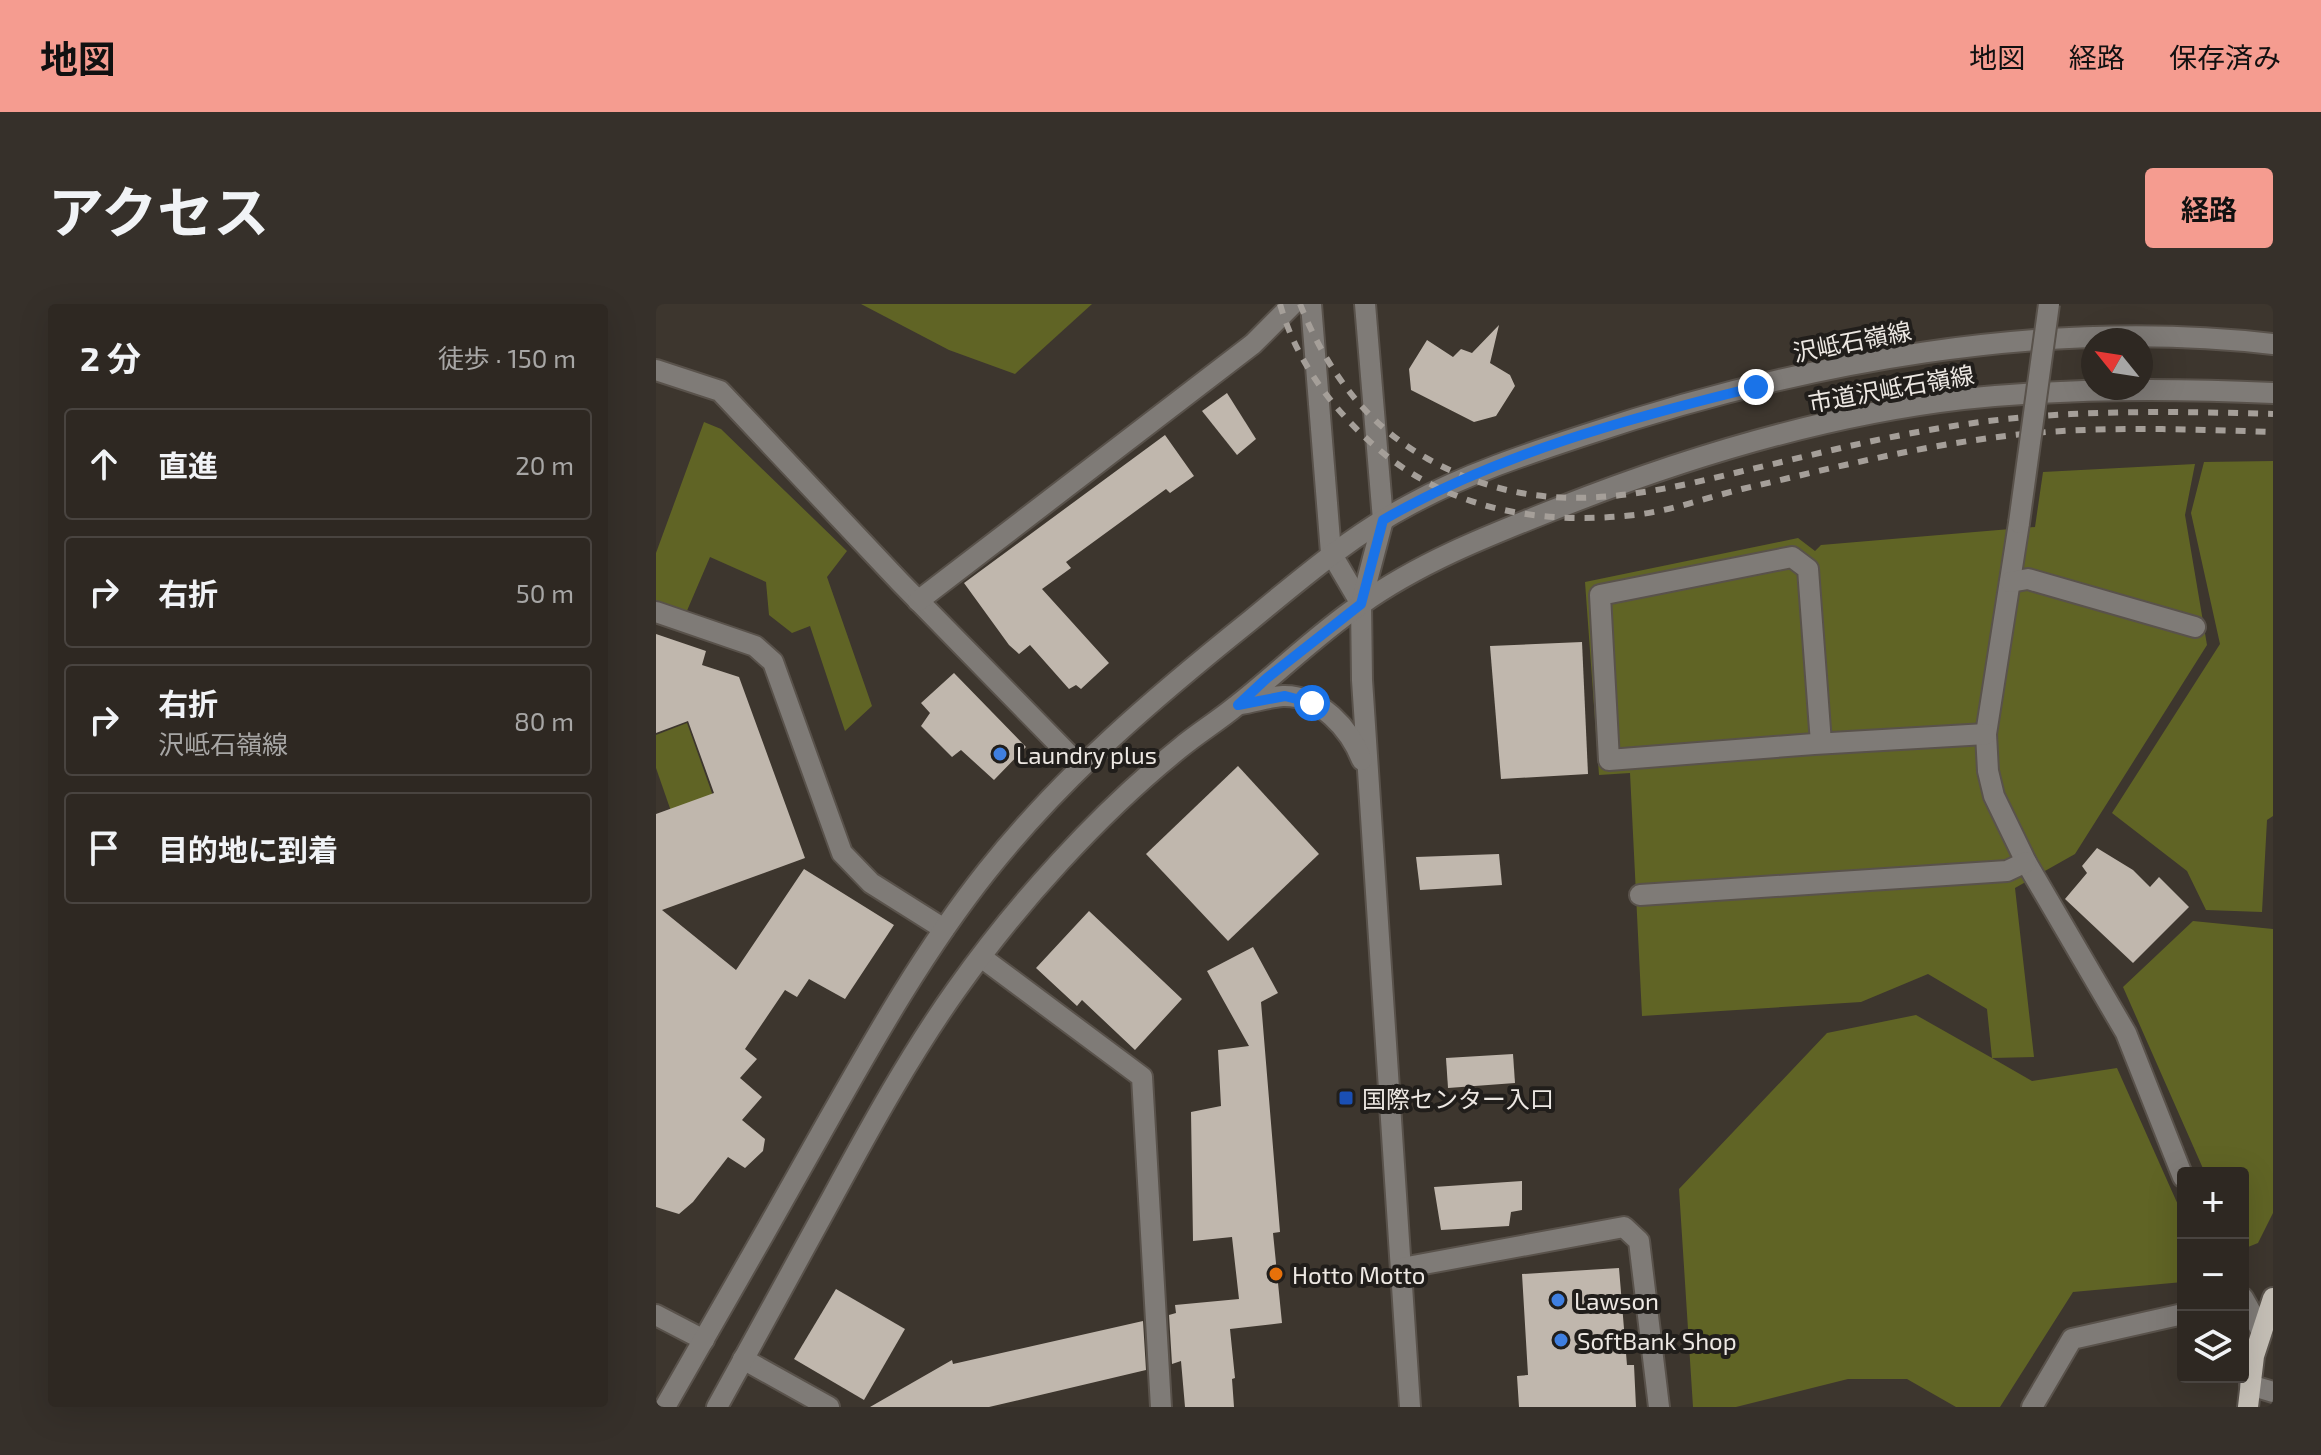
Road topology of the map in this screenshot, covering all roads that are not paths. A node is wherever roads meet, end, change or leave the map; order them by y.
1 (1293, 304) edge
2 (1311, 304) edge
3 (1365, 304) edge
4 (2049, 304) edge
5 (2273, 344) edge
6 (656, 370) edge
7 (2273, 393) edge
8 (1383, 520) junction
9 (1331, 553) junction
10 (2010, 582) junction
11 (918, 601) junction
12 (1361, 604) junction
13 (656, 612) edge
14 (2195, 627) dead end
15 (1238, 705) junction
16 (1986, 734) junction
17 (1821, 743) junction
18 (1080, 766) junction
19 (1367, 771) junction
20 (2026, 862) junction
21 (1640, 895) dead end
22 (944, 929) junction
23 (981, 957) junction
24 (2179, 1167) edge
25 (1402, 1268) junction
26 (2272, 1305) edge
27 (656, 1315) edge
28 (2177, 1315) edge
29 (2252, 1328) edge
30 (704, 1340) junction
31 (743, 1359) junction
32 (2250, 1385) junction
33 (2273, 1392) edge
34 (1155, 1406) edge
35 (665, 1407) edge
36 (717, 1407) edge
37 (829, 1407) edge
38 (1410, 1407) edge
39 (1659, 1407) edge
40 (2032, 1407) edge
41 (2248, 1407) edge

1 - 11 street
2 - 9 street
3 - 8 street
4 - 10 street, bridge
5 - 8 street, 沢岻石嶺線
6 - 11 street
7 - 12 street, 市道沢岻石嶺線
8 - 9 street, 沢岻石嶺線
8 - 12 street
9 - 12 street
9 - 18 street, 沢岻石嶺線
10 - 14 street
10 - 16 street
11 - 18 street
12 - 15 street, 市道沢岻石嶺線
12 - 19 street
13 - 22 street
15 - 19 street
15 - 23 street, 市道沢岻石嶺線
16 - 17 street
16 - 20 street
17 - 17 street
18 - 22 street, 沢岻石嶺線
19 - 25 street
20 - 21 street
20 - 24 street
22 - 30 street, 沢岻石嶺線
23 - 31 street, 市道沢岻石嶺線
23 - 34 street
25 - 38 street
25 - 39 street
26 - 29 main road
27 - 30 street
28 - 40 street
29 - 32 main road
30 - 35 street, 沢岻石嶺線
31 - 36 street, 市道沢岻石嶺線
31 - 37 street
32 - 33 street
32 - 41 main road

